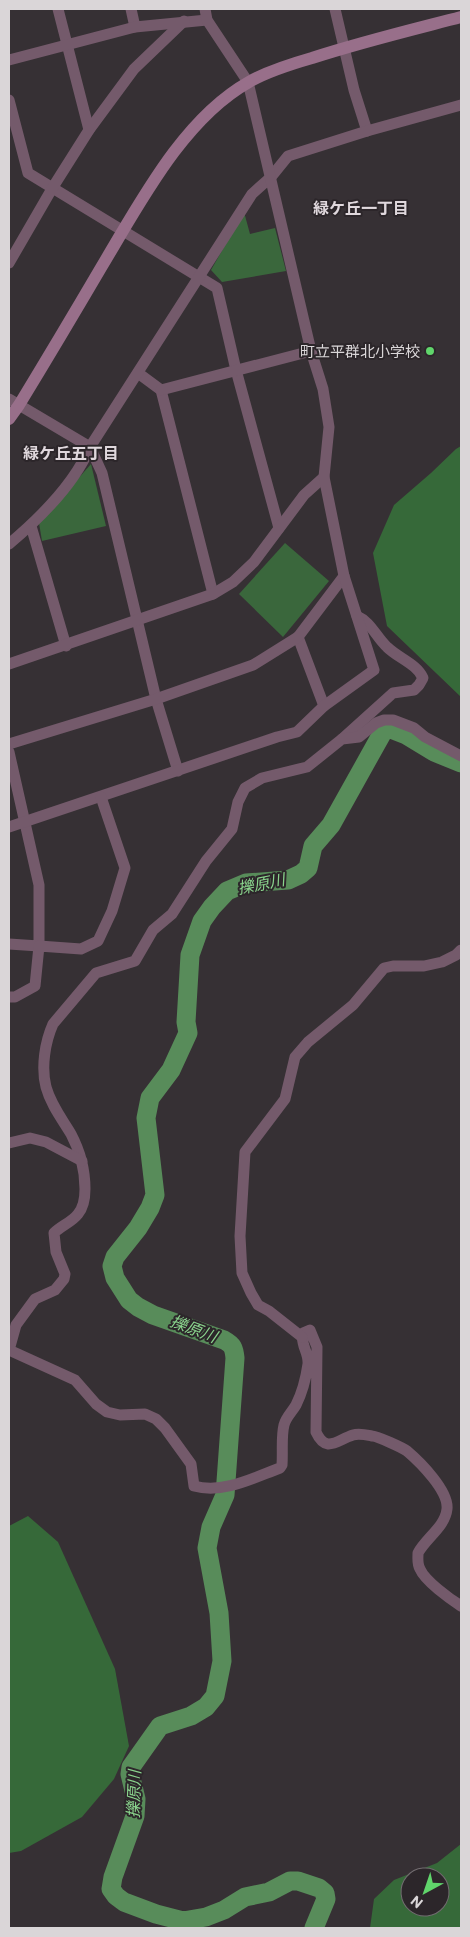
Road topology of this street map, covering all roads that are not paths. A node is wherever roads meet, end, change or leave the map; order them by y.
1 (58, 9) edge
2 (131, 9) edge
3 (335, 9) edge
4 (460, 9) edge
5 (206, 14) edge
6 (461, 17) edge
7 (184, 21) junction
8 (136, 28) junction
9 (67, 45) junction
10 (345, 47) junction
11 (9, 60) edge
12 (248, 82) junction
13 (9, 100) edge
14 (461, 105) edge
15 (89, 130) junction
16 (368, 131) junction
17 (271, 177) junction
18 (53, 187) junction
19 (123, 231) junction
20 (9, 263) edge
21 (198, 278) junction
22 (311, 351) junction
23 (236, 370) junction
24 (138, 373) junction
25 (161, 390) junction
26 (14, 402) edge
27 (9, 419) edge
28 (90, 447) junction
29 (324, 477) junction
30 (31, 526) junction
31 (280, 528) junction
32 (9, 544) edge
33 (344, 576) junction
34 (213, 594) junction
35 (357, 616) junction
36 (138, 620) junction
37 (298, 637) junction
38 (66, 646) junction
39 (9, 664) edge
40 (156, 699) junction
41 (324, 706) junction
42 (342, 739) junction
43 (9, 744) edge
44 (9, 752) edge
45 (461, 756) edge
46 (178, 771) junction
47 (101, 798) junction
48 (26, 822) junction
49 (9, 827) edge
50 (9, 944) edge
51 (39, 946) junction
52 (461, 950) edge
53 (9, 997) edge
54 (9, 1143) edge
55 (82, 1161) junction
56 (302, 1337) junction
57 (461, 1606) edge

1 - 9 street
2 - 8 street
3 - 10 street
4 - 6 street
5 - 7 street
5 - 12 street
6 - 10 street
7 - 8 street
7 - 15 street
8 - 9 street
9 - 11 street
9 - 15 street
10 - 12 street
10 - 16 street
12 - 17 street
12 - 19 street
13 - 18 street
14 - 16 street
15 - 18 street
16 - 17 street
17 - 21 street
17 - 22 street
18 - 19 street
18 - 20 street
19 - 21 street
19 - 26 street
21 - 23 street
21 - 24 street
22 - 23 street
22 - 29 street
23 - 25 street
23 - 31 street
24 - 25 street
24 - 28 street
25 - 34 street
26 - 27 street
26 - 28 street
28 - 30 street
28 - 36 street
29 - 31 street
29 - 33 street
30 - 32 street
30 - 38 street
31 - 34 street
33 - 35 street
33 - 37 street
34 - 36 street
35 - 41 street
35 - 42 street
36 - 38 street
36 - 40 street
37 - 40 street
37 - 41 street
38 - 39 street
40 - 43 street
40 - 46 street
41 - 46 street
42 - 45 street
42 - 55 street
44 - 48 street
46 - 47 street
47 - 48 street
47 - 51 street
48 - 49 street
48 - 51 street
50 - 51 street
51 - 53 street
52 - 56 street
54 - 55 street
55 - 56 street
56 - 57 street

